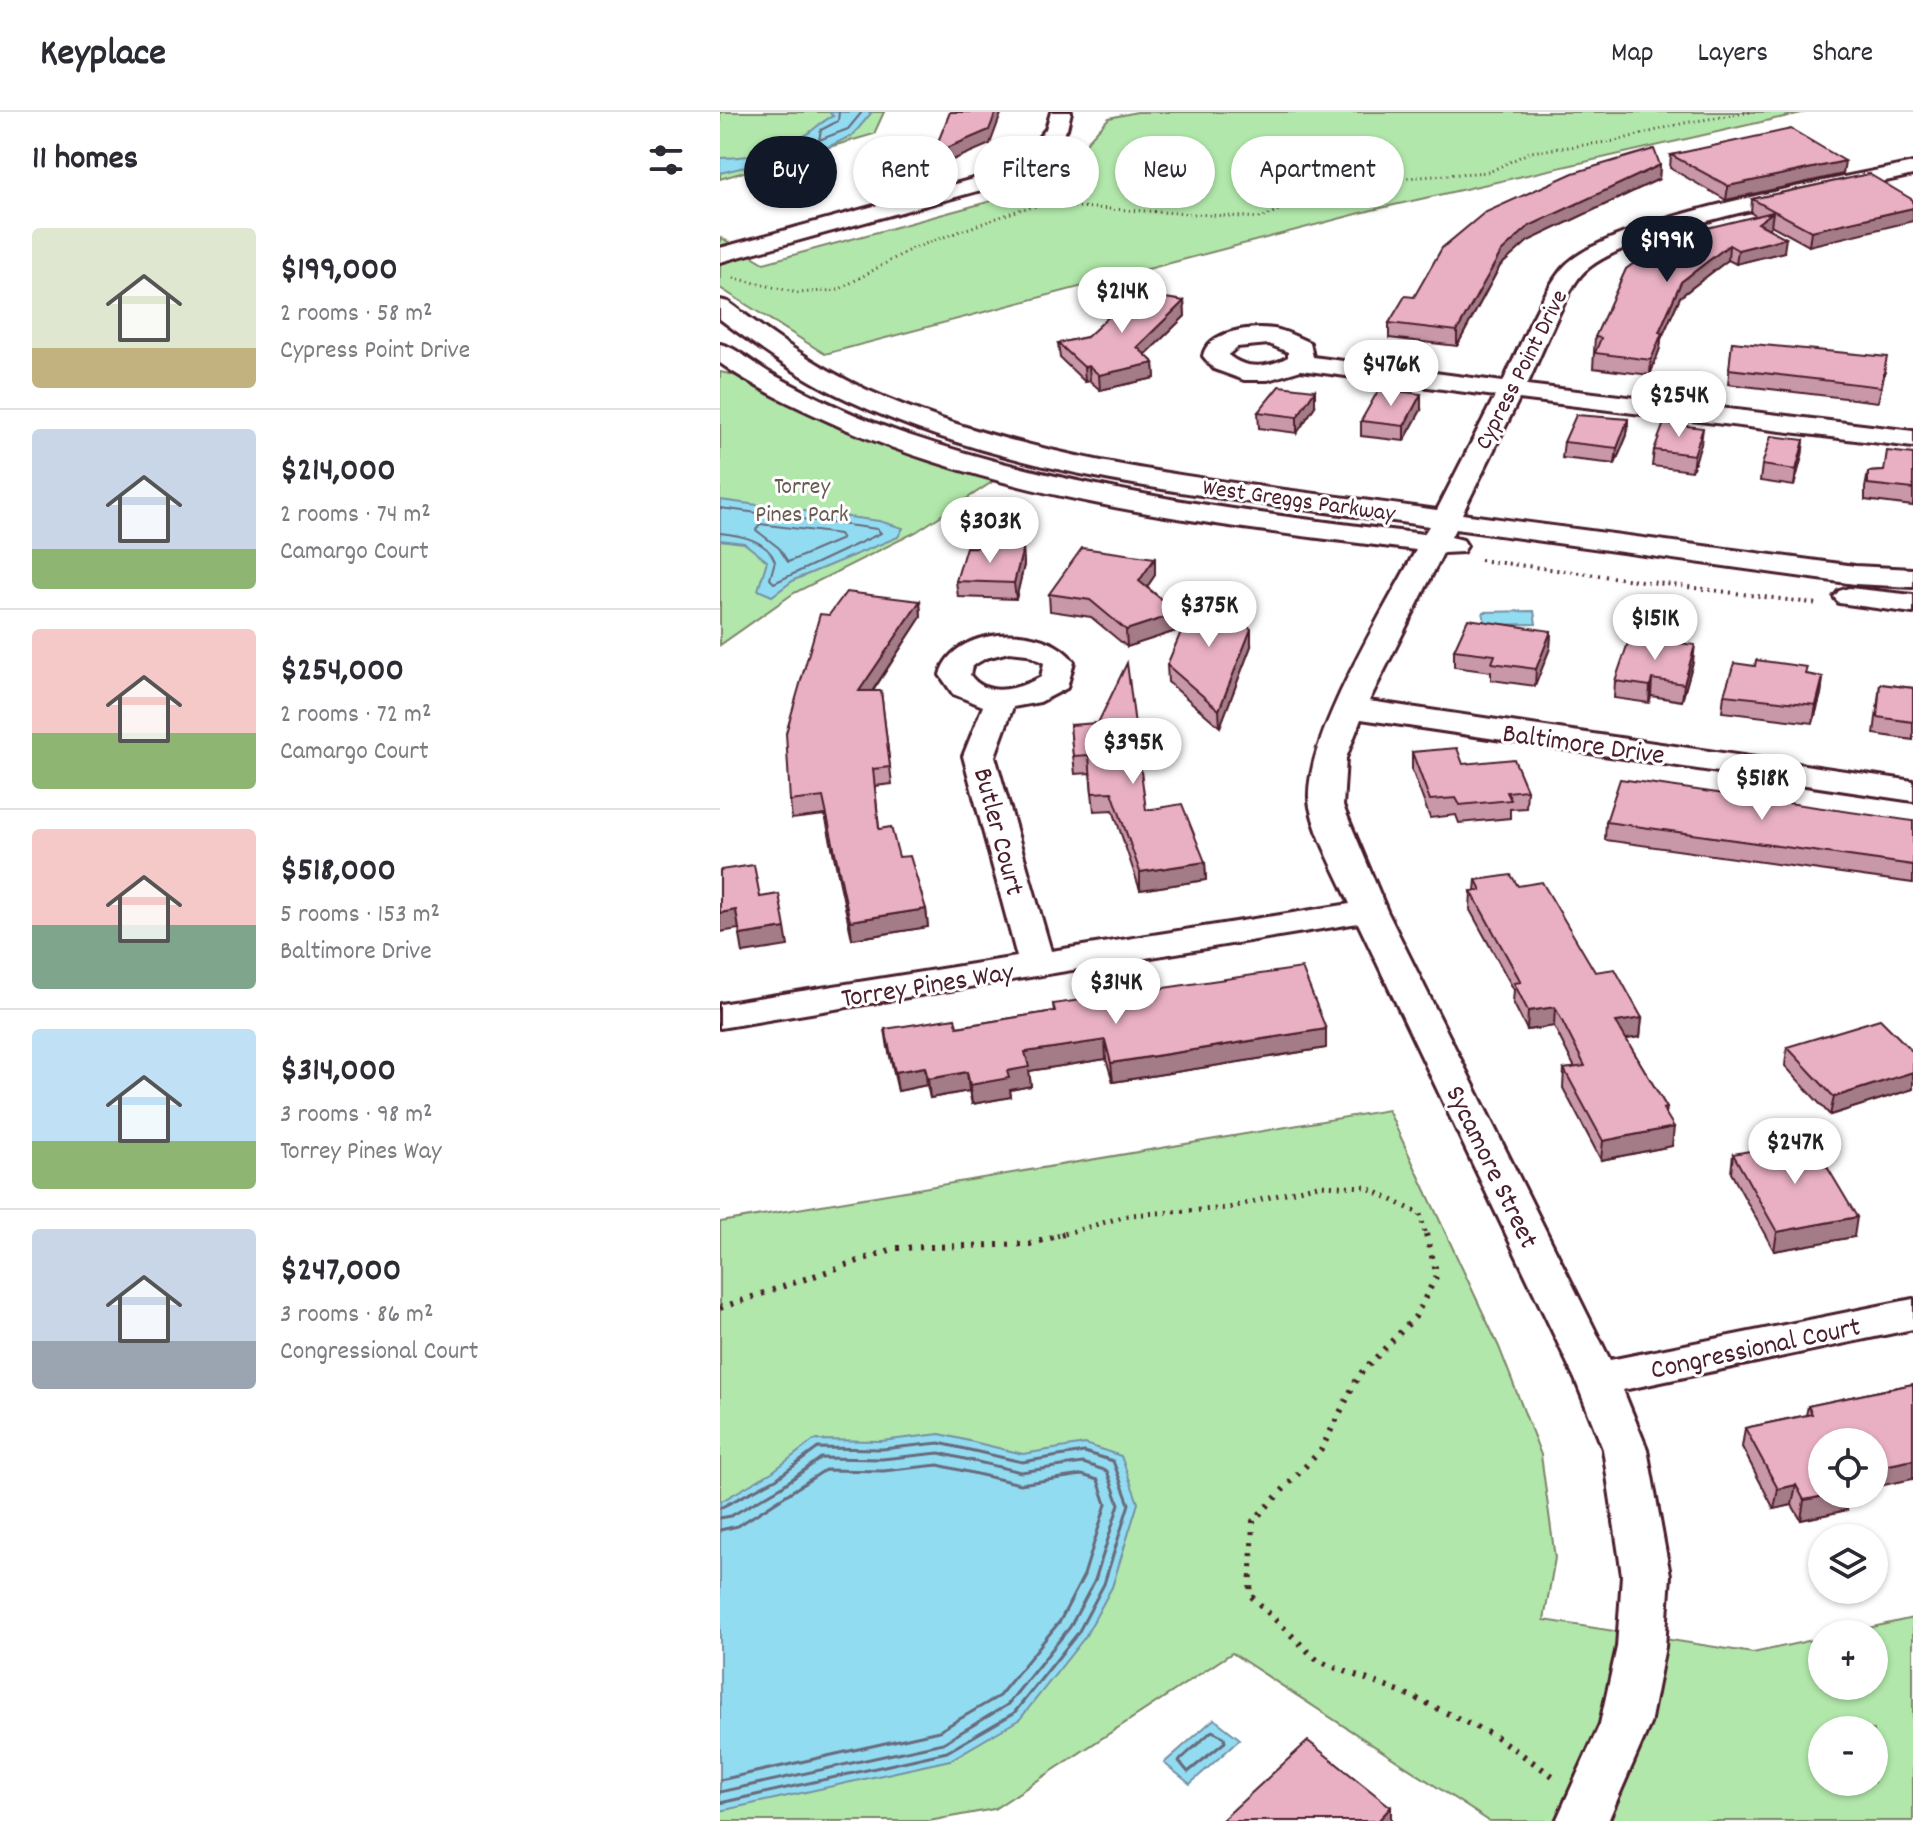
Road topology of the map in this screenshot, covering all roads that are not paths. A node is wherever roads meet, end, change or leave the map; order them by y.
1 (1061, 112) edge
2 (1911, 170) edge
3 (720, 255) edge
4 (720, 307) edge
5 (771, 344) junction
6 (722, 355) edge
7 (1298, 362) dead end
8 (1509, 391) junction
9 (1913, 439) edge
10 (1437, 531) junction
11 (1913, 578) edge
12 (1913, 604) edge
13 (1001, 699) dead end
14 (1350, 708) junction
15 (1913, 791) edge
16 (1370, 911) junction
17 (1037, 965) junction
18 (720, 1016) edge
19 (1913, 1314) edge
20 (1597, 1379) junction
21 (1584, 1817) edge

1 - 3 street
2 - 8 street, Cypress Point Drive
4 - 5 street, West Greggs Parkway
5 - 6 street
5 - 10 street, West Greggs Parkway
6 - 10 street, West Greggs Parkway
7 - 8 street
8 - 9 street
8 - 10 street, Cypress Point Drive
10 - 11 street, West Greggs Parkway
10 - 12 street, West Greggs Parkway
10 - 14 street, Sycamore Street
13 - 17 street, Butler Court
14 - 15 street, Baltimore Drive
14 - 16 street, Sycamore Street
16 - 17 street, Torrey Pines Way
16 - 20 street, Sycamore Street
17 - 18 street, Torrey Pines Way
19 - 20 street, Congressional Court
20 - 21 street, Sycamore Street

